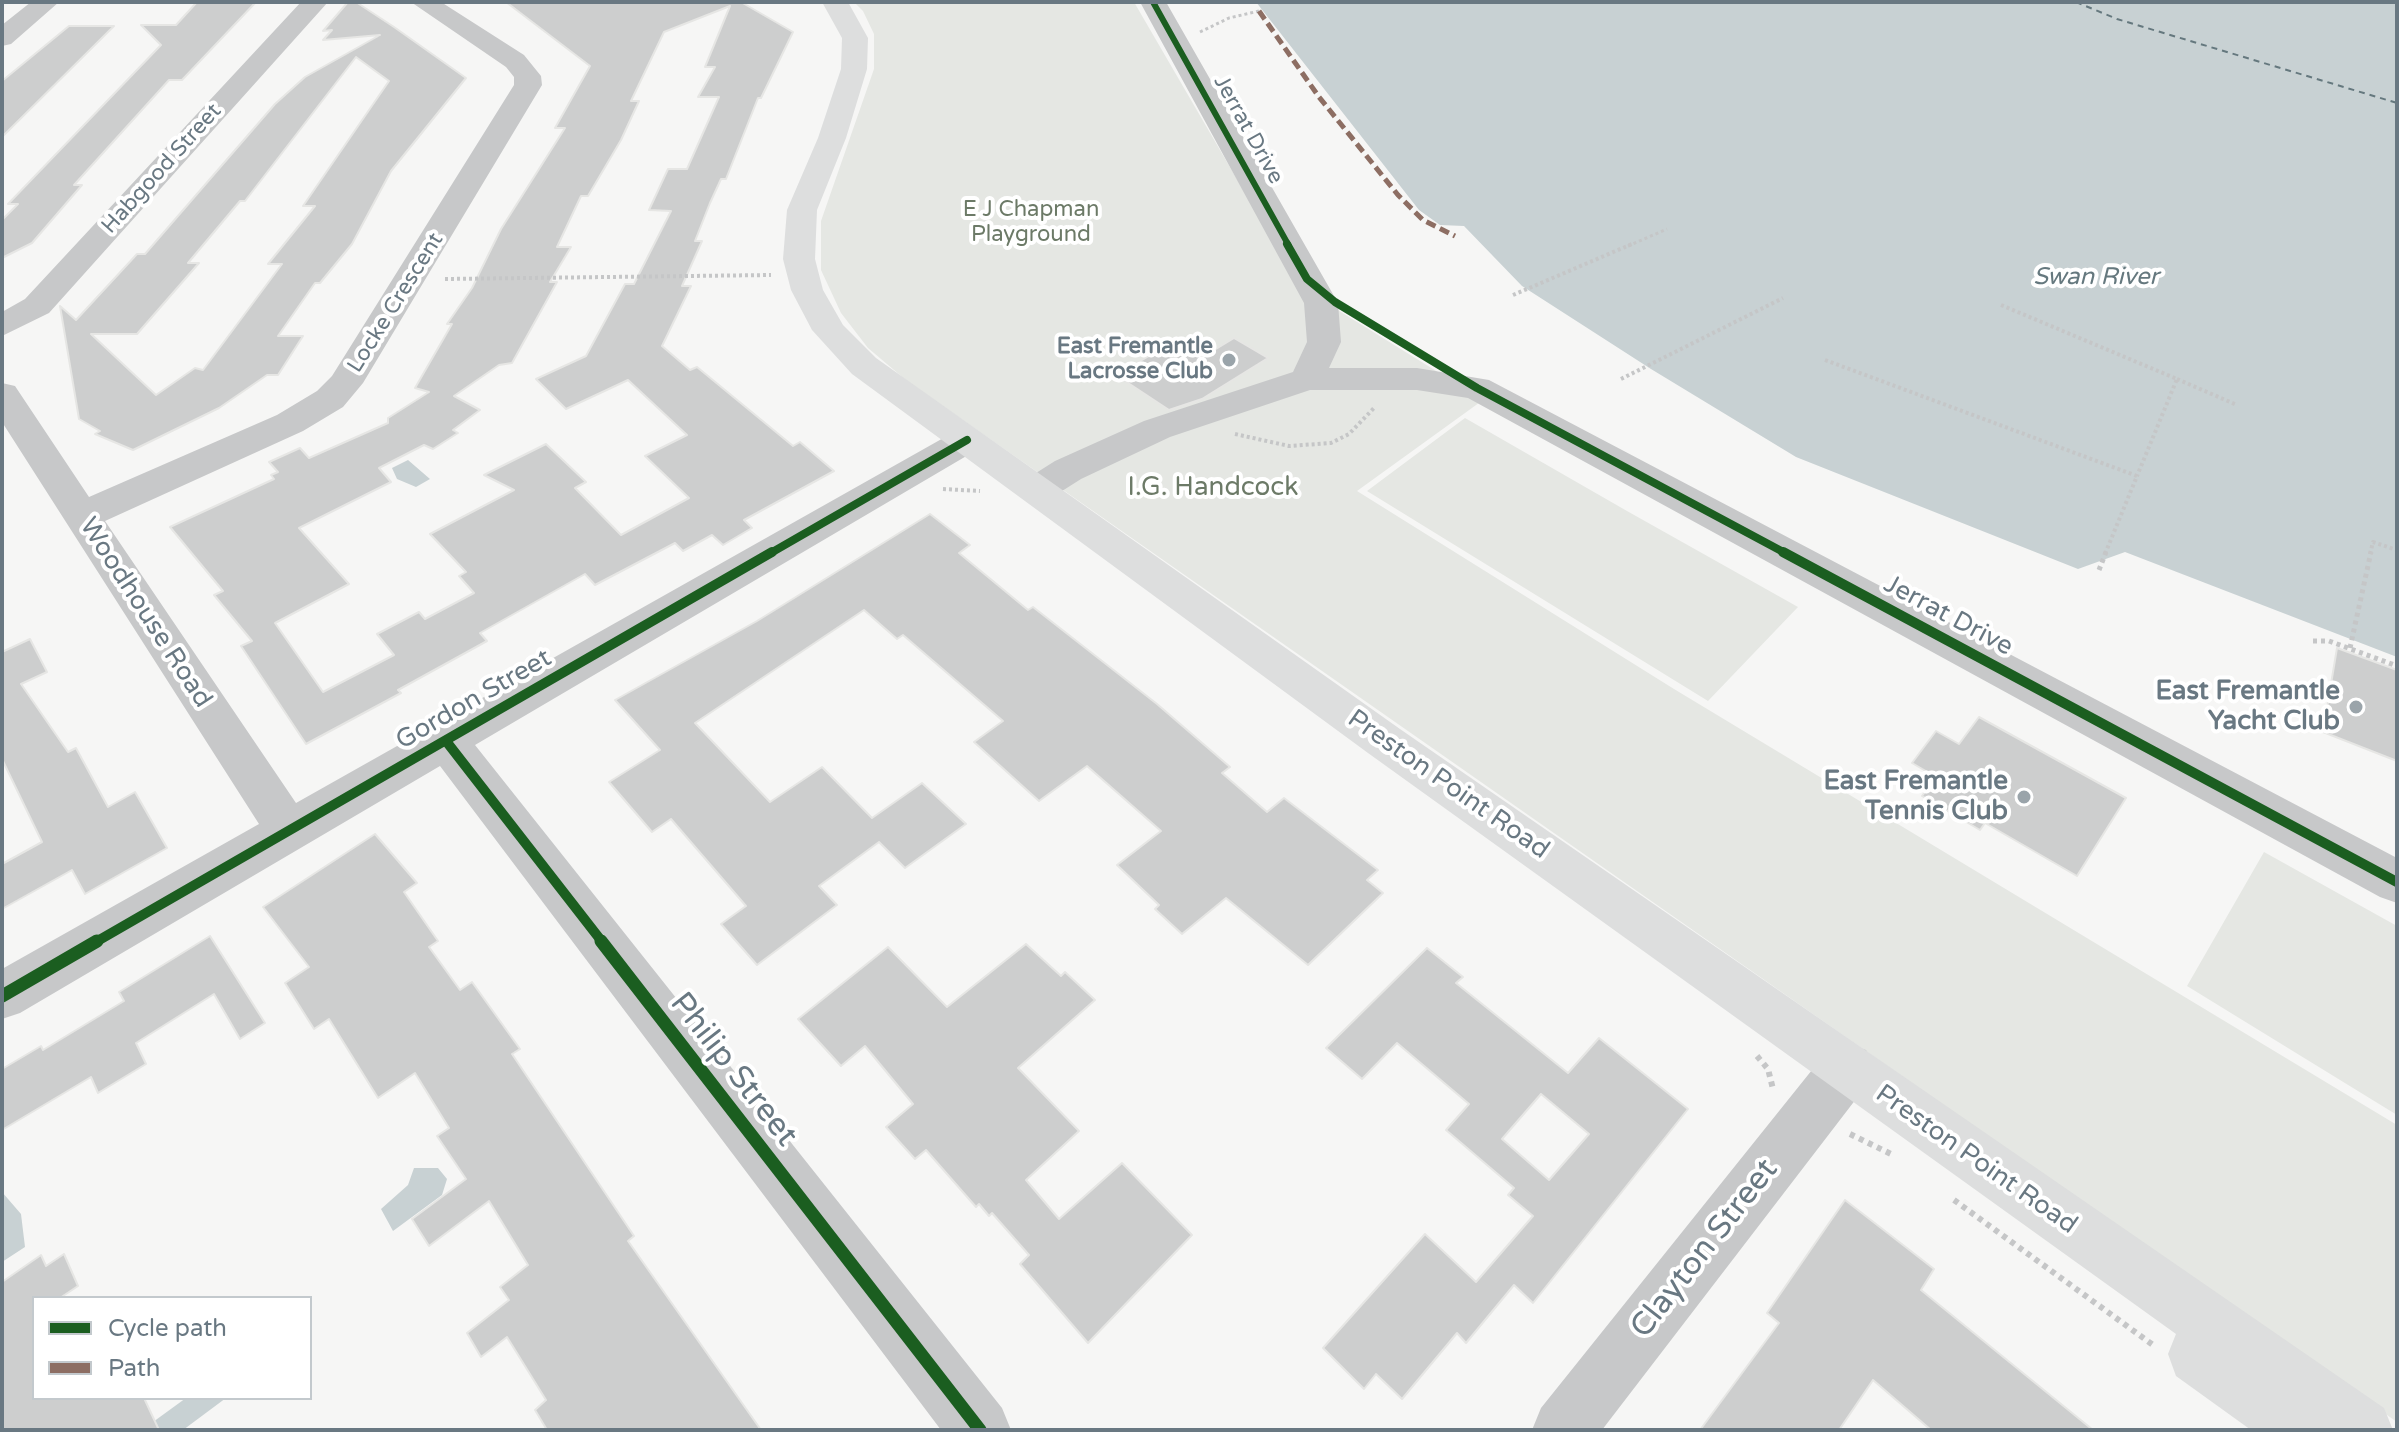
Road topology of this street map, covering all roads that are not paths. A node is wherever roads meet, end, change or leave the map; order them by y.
1 (46, 2) edge
2 (315, 2) edge
3 (424, 2) edge
4 (817, 2) edge
5 (835, 2) edge
6 (1153, 2) edge
7 (2, 38) edge
8 (2, 326) edge
9 (1307, 379) junction
10 (2, 394) edge
11 (958, 446) junction
12 (1038, 489) junction
13 (81, 516) junction
14 (446, 741) junction
15 (290, 832) junction
16 (2397, 882) edge
17 (2, 996) edge
18 (1837, 1096) junction
19 (980, 1430) edge
20 (1563, 1430) edge
21 (2304, 1430) edge
22 (2362, 1430) edge

1 - 7 street
2 - 8 street, Habgood Street
3 - 13 street, Locke Crescent
4 - 11 main road, Preston Point Road
5 - 11 main road, Preston Point Road
6 - 9 street, Jerrat Drive
9 - 12 street, Jerrat Drive
9 - 16 street, Jerrat Drive
10 - 13 street, Woodhouse Road
11 - 12 main road, Preston Point Road
11 - 14 street, Gordon Street
11 - 18 main road, Preston Point Road
12 - 18 main road, Preston Point Road
13 - 15 street, Woodhouse Road
14 - 15 street, Gordon Street
14 - 19 street, Philip Street
15 - 17 street, Gordon Street
18 - 20 street, Clayton Street
18 - 21 main road, Preston Point Road
18 - 22 main road, Preston Point Road

